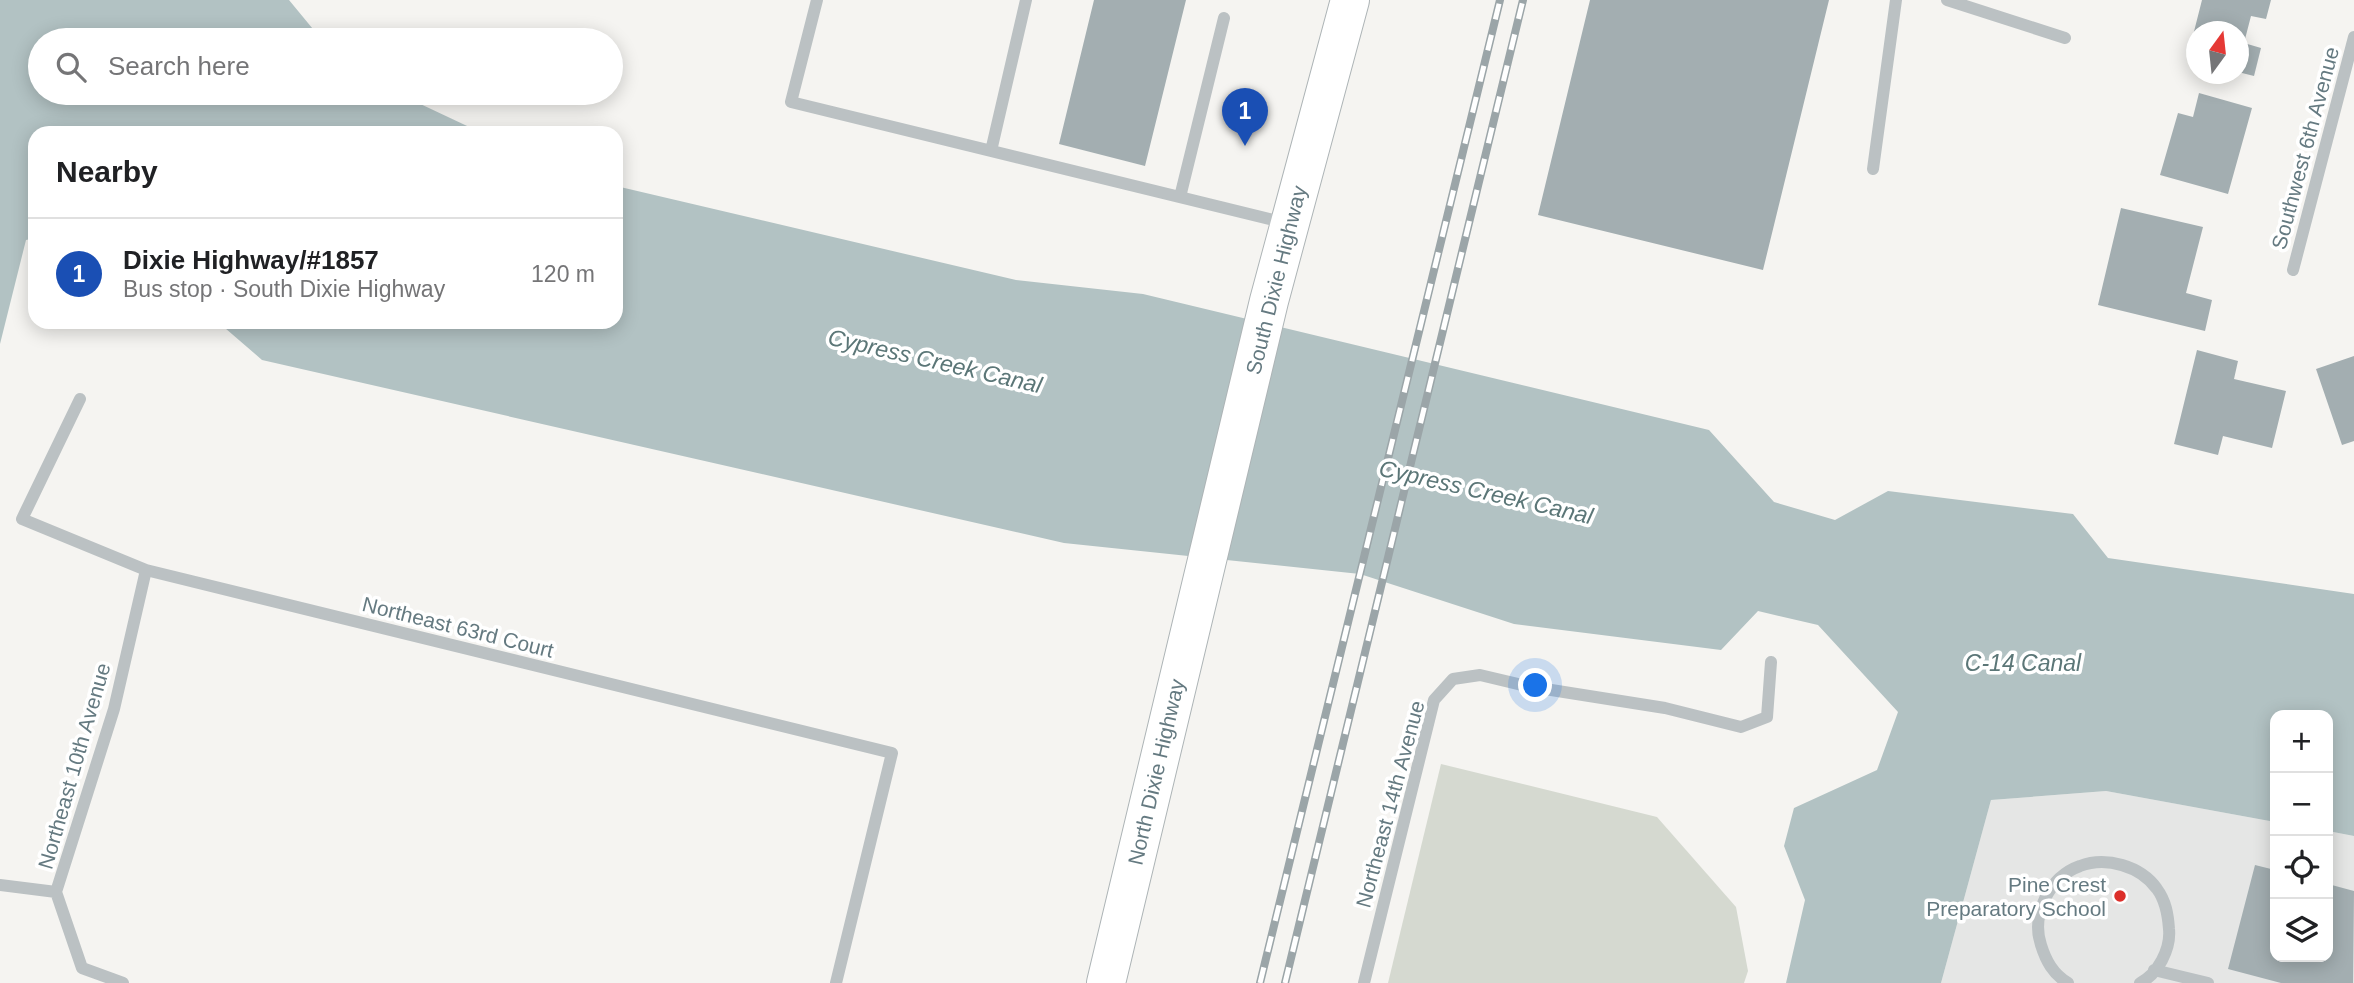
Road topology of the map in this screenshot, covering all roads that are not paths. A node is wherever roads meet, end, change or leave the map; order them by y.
1 (817, 0) edge
2 (1026, 0) edge
3 (1350, 0) edge
4 (1896, 0) edge
5 (1947, 0) edge
6 (1224, 18) dead end
7 (2354, 37) edge
8 (2065, 38) dead end
9 (991, 151) junction
10 (1873, 169) dead end
11 (1180, 197) junction
12 (1290, 224) junction
13 (2292, 270) dead end
14 (80, 399) dead end
15 (1206, 561) joint
16 (146, 570) junction
17 (1771, 662) dead end
18 (0, 885) edge
19 (56, 892) junction
20 (2154, 971) junction
21 (123, 983) edge
22 (836, 983) edge
23 (1106, 983) edge
24 (1364, 983) edge
25 (2068, 983) edge
26 (2140, 983) edge
27 (2208, 983) edge

1 - 9 street
2 - 9 street
3 - 12 main road, South Dixie Highway
4 - 10 street
5 - 8 street
6 - 11 street
7 - 13 street, Southwest 6th Avenue
9 - 11 street
11 - 12 street
12 - 15 main road, South Dixie Highway
14 - 16 street, Northeast 63rd Court
15 - 23 main road, North Dixie Highway
16 - 19 street, Northeast 10th Avenue
16 - 22 street, Northeast 63rd Court
17 - 24 street, Northeast 14th Avenue
18 - 19 street
19 - 21 street, Northeast 10th Avenue
20 - 25 street
20 - 26 street
20 - 27 street

